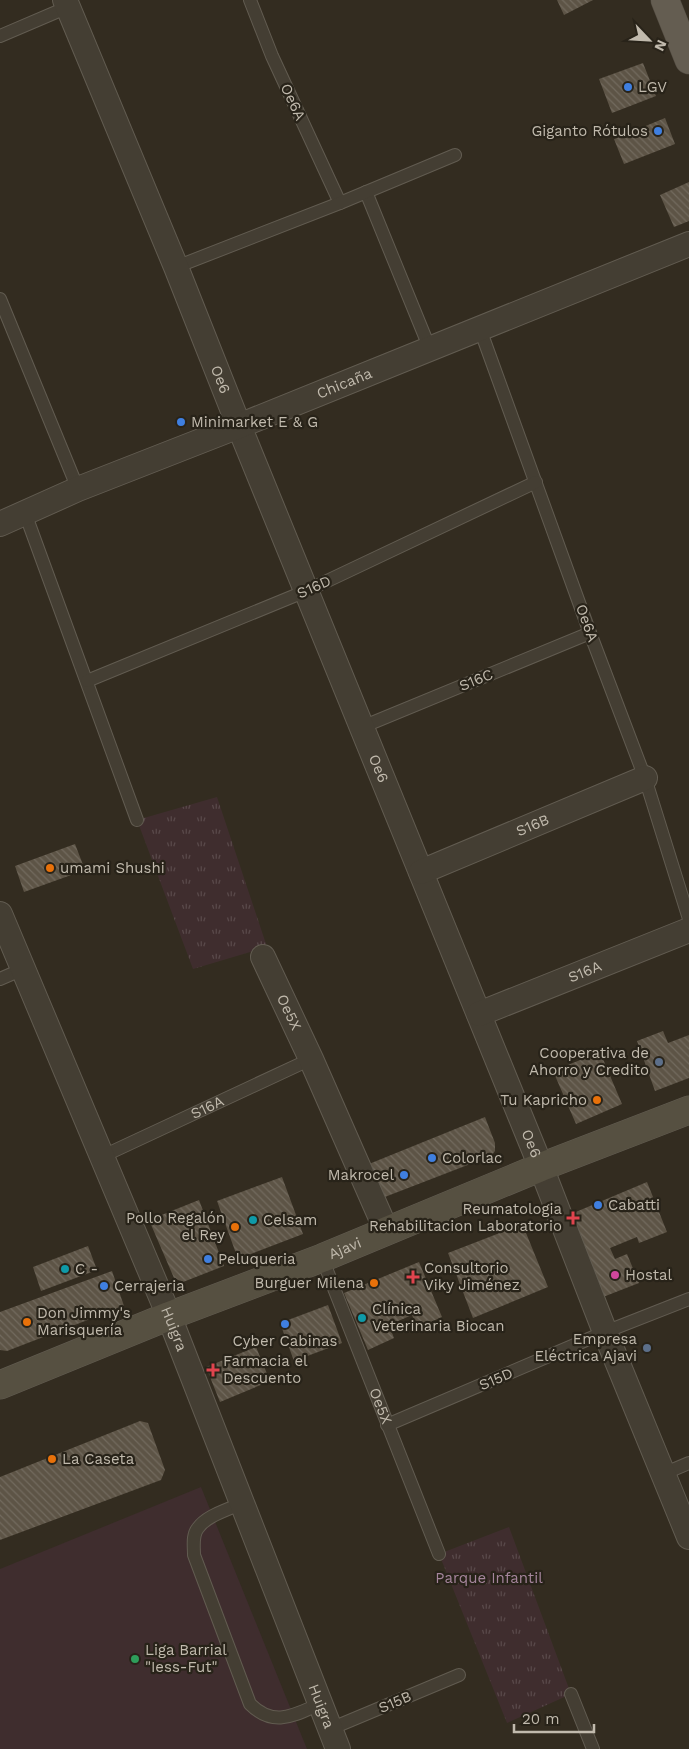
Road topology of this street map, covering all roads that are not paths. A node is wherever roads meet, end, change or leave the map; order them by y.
1 (250, 0) edge
2 (665, 0) edge
3 (66, 4) edge
4 (0, 36) edge
5 (689, 60) edge
6 (455, 155) dead end
7 (366, 192) junction
8 (340, 203) junction
9 (689, 244) edge
10 (176, 267) junction
11 (0, 299) edge
12 (5, 326) edge
13 (480, 329) junction
14 (430, 349) junction
15 (239, 426) junction
16 (536, 482) junction
17 (78, 489) junction
18 (25, 513) junction
19 (0, 524) edge
20 (306, 591) junction
21 (590, 633) junction
22 (86, 680) junction
23 (362, 727) junction
24 (645, 778) junction
25 (137, 820) dead end
26 (421, 872) junction
27 (0, 914) edge
28 (689, 919) edge
29 (689, 930) edge
30 (263, 957) dead end
31 (23, 969) junction
32 (0, 979) edge
33 (479, 1014) junction
34 (311, 1060) junction
35 (689, 1110) edge
36 (103, 1156) junction
37 (541, 1167) junction
38 (387, 1232) junction
39 (322, 1258) junction
40 (689, 1299) edge
41 (168, 1316) junction
42 (605, 1332) junction
43 (0, 1385) edge
44 (387, 1425) junction
45 (689, 1463) edge
46 (663, 1474) junction
47 (242, 1503) junction
48 (689, 1537) edge
49 (439, 1554) dead end
50 (459, 1675) dead end
51 (571, 1694) dead end
52 (320, 1704) junction
53 (334, 1739) edge
54 (593, 1749) edge

1 - 8 lane, Oe6A
2 - 5 main road
3 - 4 lane
3 - 10 street, Oe6
6 - 7 lane
7 - 8 lane
7 - 14 lane
8 - 10 lane
9 - 13 street, Chicaña
10 - 15 street, Oe6
11 - 12 lane
12 - 17 lane
13 - 14 street, Chicaña
13 - 16 lane, Oe6A
14 - 15 street, Chicaña
15 - 17 street, Chicaña
15 - 20 street, Oe6
16 - 20 lane, S16D
16 - 21 lane, Oe6A
17 - 18 street, Chicaña
18 - 19 street, Chicaña
18 - 22 lane
20 - 22 lane, S16D
20 - 23 street, Oe6
21 - 23 lane, S16C
21 - 24 lane, Oe6A
22 - 25 lane
23 - 26 street, Oe6
24 - 26 street, S16B
24 - 28 lane, Oe6A
26 - 33 street, Oe6
27 - 31 street, Huigra
29 - 33 street, S16A
30 - 34 street, Oe5X
31 - 32 lane
31 - 36 street, Huigra
33 - 37 street, Oe6
34 - 36 lane, S16A
34 - 38 street, Oe5X
35 - 37 street, Ajavi
36 - 41 street, Huigra
37 - 38 street, Ajavi
37 - 42 street, Oe6
38 - 39 street, Ajavi
39 - 41 street, Ajavi
39 - 44 lane, Oe5X
40 - 42 lane, S15D
41 - 43 street, Ajavi
41 - 47 street, Huigra
42 - 44 lane, S15D
42 - 46 street, Oe6
44 - 49 lane, Oe5X
45 - 46 lane
46 - 48 street, Oe6
47 - 52 street, Huigra
47 - 52 lane
50 - 53 lane, S15B
51 - 54 lane
52 - 53 street, Huigra

